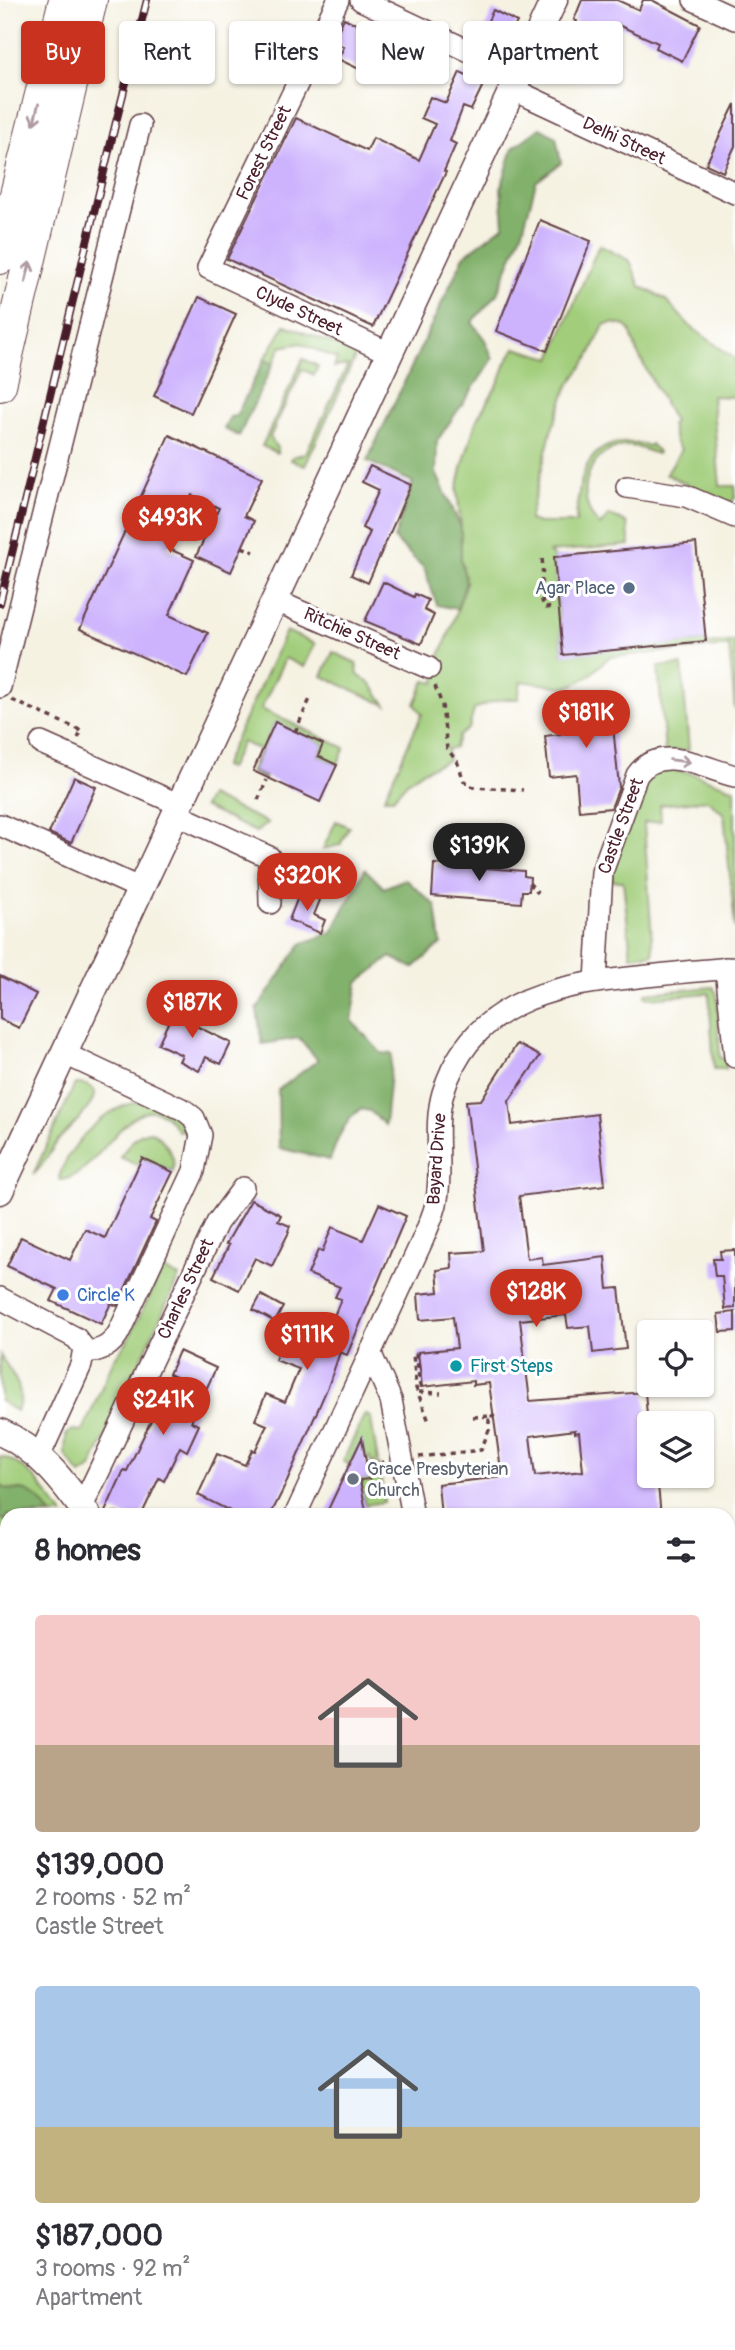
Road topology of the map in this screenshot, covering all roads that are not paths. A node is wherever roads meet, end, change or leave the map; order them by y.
1 (65, 0) edge
2 (91, 0) edge
3 (338, 0) edge
4 (361, 0) edge
5 (554, 0) edge
6 (694, 0) edge
7 (735, 19) edge
8 (544, 21) edge
9 (463, 54) edge
10 (514, 84) edge
11 (521, 84) edge
12 (139, 125) dead end
13 (735, 193) edge
14 (0, 258) edge
15 (208, 268) joint
16 (389, 354) junction
17 (0, 386) edge
18 (627, 487) dead end
19 (735, 517) edge
20 (274, 600) junction
21 (429, 668) road end
22 (6, 694) edge
23 (41, 743) dead end
24 (726, 774) edge
25 (178, 809) junction
26 (0, 825) edge
27 (141, 889) junction
28 (270, 903) dead end
29 (730, 968) edge
30 (596, 982) junction
31 (65, 1054) junction
32 (735, 1057) edge
33 (243, 1188) dead end
34 (0, 1191) edge
35 (0, 1298) edge
36 (370, 1352) junction
37 (85, 1353) junction
38 (0, 1420) edge
39 (15, 1443) edge
40 (82, 1508) edge
41 (86, 1508) edge
42 (299, 1508) edge
43 (411, 1508) edge

1 -> 14 highway
17 -> 2 highway
3 - 15 street, Forest Street
4 - 9 street, Delhi Street
5 - 8 main road
6 - 7 street
10 - 16 main road
11 - 13 street, Delhi Street
12 - 22 street
15 - 16 street, Clyde Street
16 - 20 main road
18 - 19 street
20 - 21 street, Ritchie Street
20 - 25 main road
23 - 25 street
30 -> 24 street, Castle Street
25 - 27 main road
25 - 28 street
26 - 27 street
27 - 31 main road
29 - 30 street, Bayard Drive
29 - 32 street
30 - 36 street, Bayard Drive
31 - 34 main road
31 - 37 street
33 - 41 street, Charles Street
35 - 37 street
36 - 42 street, Bayard Drive
36 - 43 street
37 - 39 street
38 - 39 main road
39 - 40 main road

